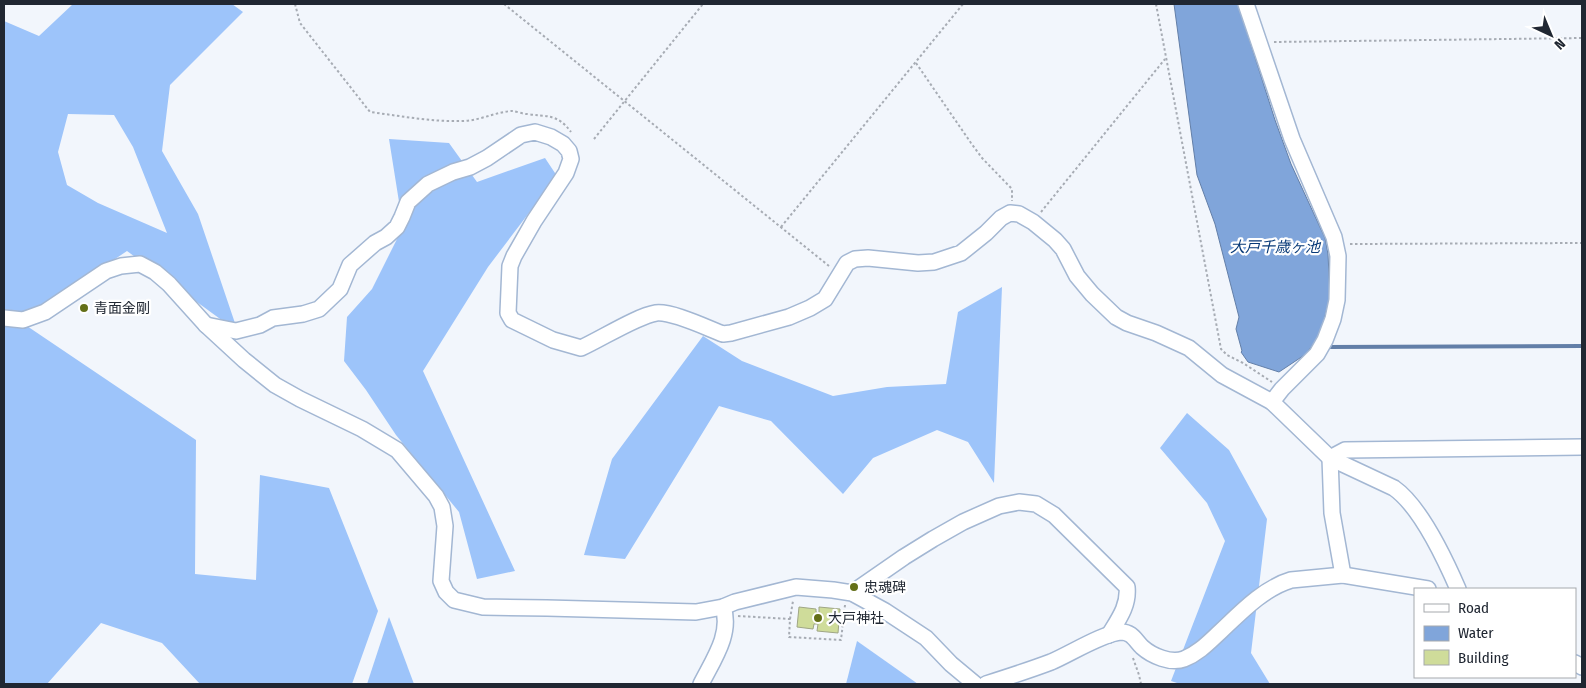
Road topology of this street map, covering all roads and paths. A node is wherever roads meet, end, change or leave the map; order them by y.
1 (295, 4) edge
2 (504, 4) edge
3 (703, 4) edge
4 (963, 4) edge
5 (1156, 4) edge
6 (1246, 4) edge
7 (1582, 38) edge
8 (1259, 42) junction
9 (1166, 58) junction
10 (916, 62) junction
11 (625, 100) junction
12 (572, 134) dead end
13 (594, 139) dead end
14 (1010, 213) junction
15 (1033, 222) junction
16 (781, 227) junction
17 (1582, 242) edge
18 (1336, 244) junction
19 (840, 272) junction
20 (4, 318) edge
21 (206, 325) junction
22 (1282, 389) junction
23 (1272, 402) junction
24 (1582, 447) edge
25 (1330, 458) junction
26 (1343, 575) junction
27 (1422, 588) edge
28 (1458, 588) edge
29 (852, 593) junction
30 (792, 601) dead end
31 (838, 605) dead end
32 (725, 611) junction
33 (790, 619) junction
34 (1109, 635) junction
35 (701, 684) edge
36 (975, 684) edge
37 (986, 684) edge

1 - 12 path
2 - 11 path
3 - 11 path
4 - 10 path
5 - 9 path
6 - 8 street
7 - 8 path
8 - 18 street
9 - 15 path
9 - 22 path
10 - 14 path
10 - 16 path
11 - 13 path
11 - 16 path
14 - 15 street
14 - 19 street
15 - 23 street
16 - 19 path
17 - 18 path
18 - 22 street
19 - 21 street
20 - 21 street
21 - 32 street
22 - 23 street
23 - 25 street
24 - 25 street
25 - 26 street
25 - 28 street
26 - 27 street
26 - 34 street
29 - 32 street
29 - 34 street
29 - 36 street
30 - 33 path
31 - 33 path
32 - 33 path
32 - 35 street
34 - 37 street

